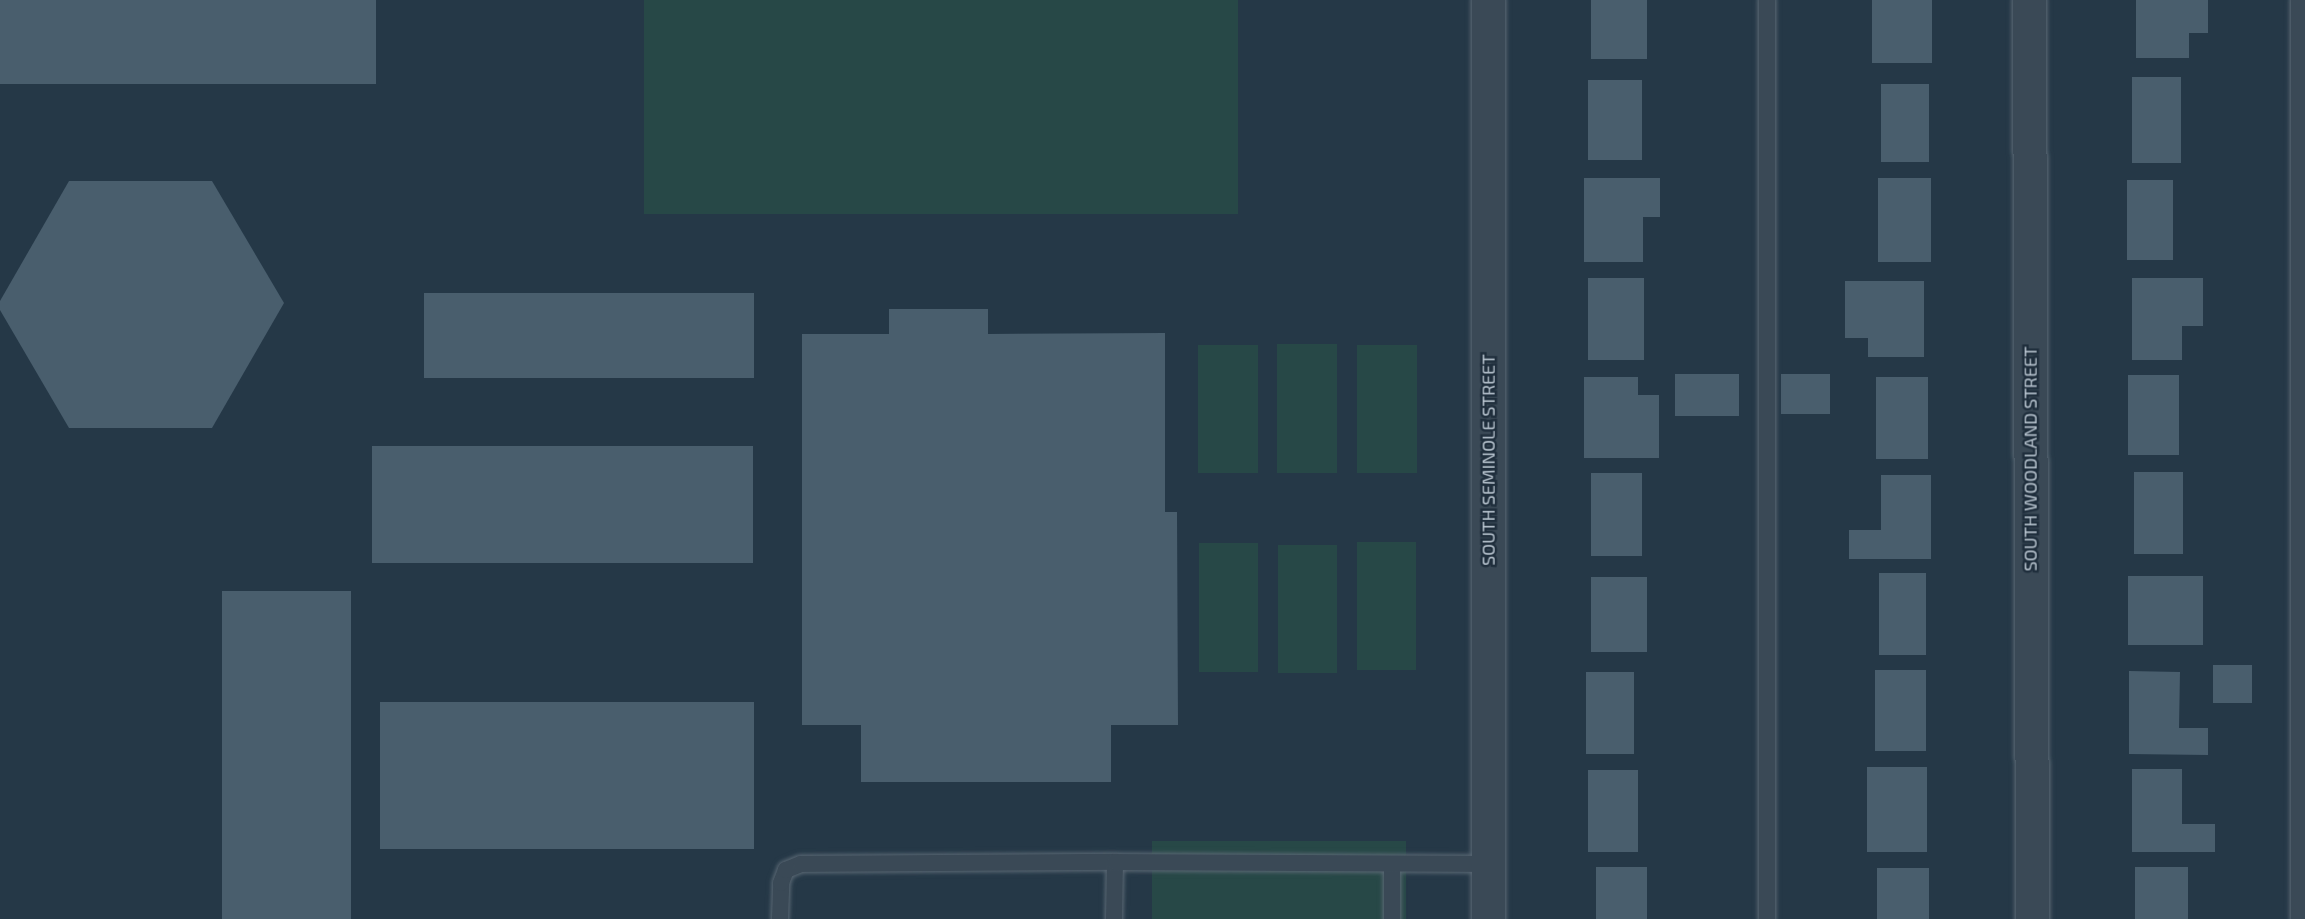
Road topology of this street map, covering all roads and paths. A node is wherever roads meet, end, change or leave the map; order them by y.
1 (1488, 0) edge
2 (1767, 0) edge
3 (2029, 0) edge
4 (2299, 0) edge
5 (1114, 862) junction
6 (1392, 864) junction
7 (1488, 864) junction
8 (780, 919) edge
9 (1113, 919) edge
10 (1392, 919) edge
11 (1488, 919) edge
12 (1767, 919) edge
13 (2032, 919) edge
14 (2299, 919) edge

1 - 7 street, SOUTH SEMINOLE STREET
2 - 12 lane
3 - 13 street, SOUTH WOODLAND STREET
4 - 14 lane
5 - 6 lane
5 - 8 lane
5 - 9 lane
6 - 7 lane
6 - 10 lane
7 - 11 street, SOUTH SEMINOLE STREET

